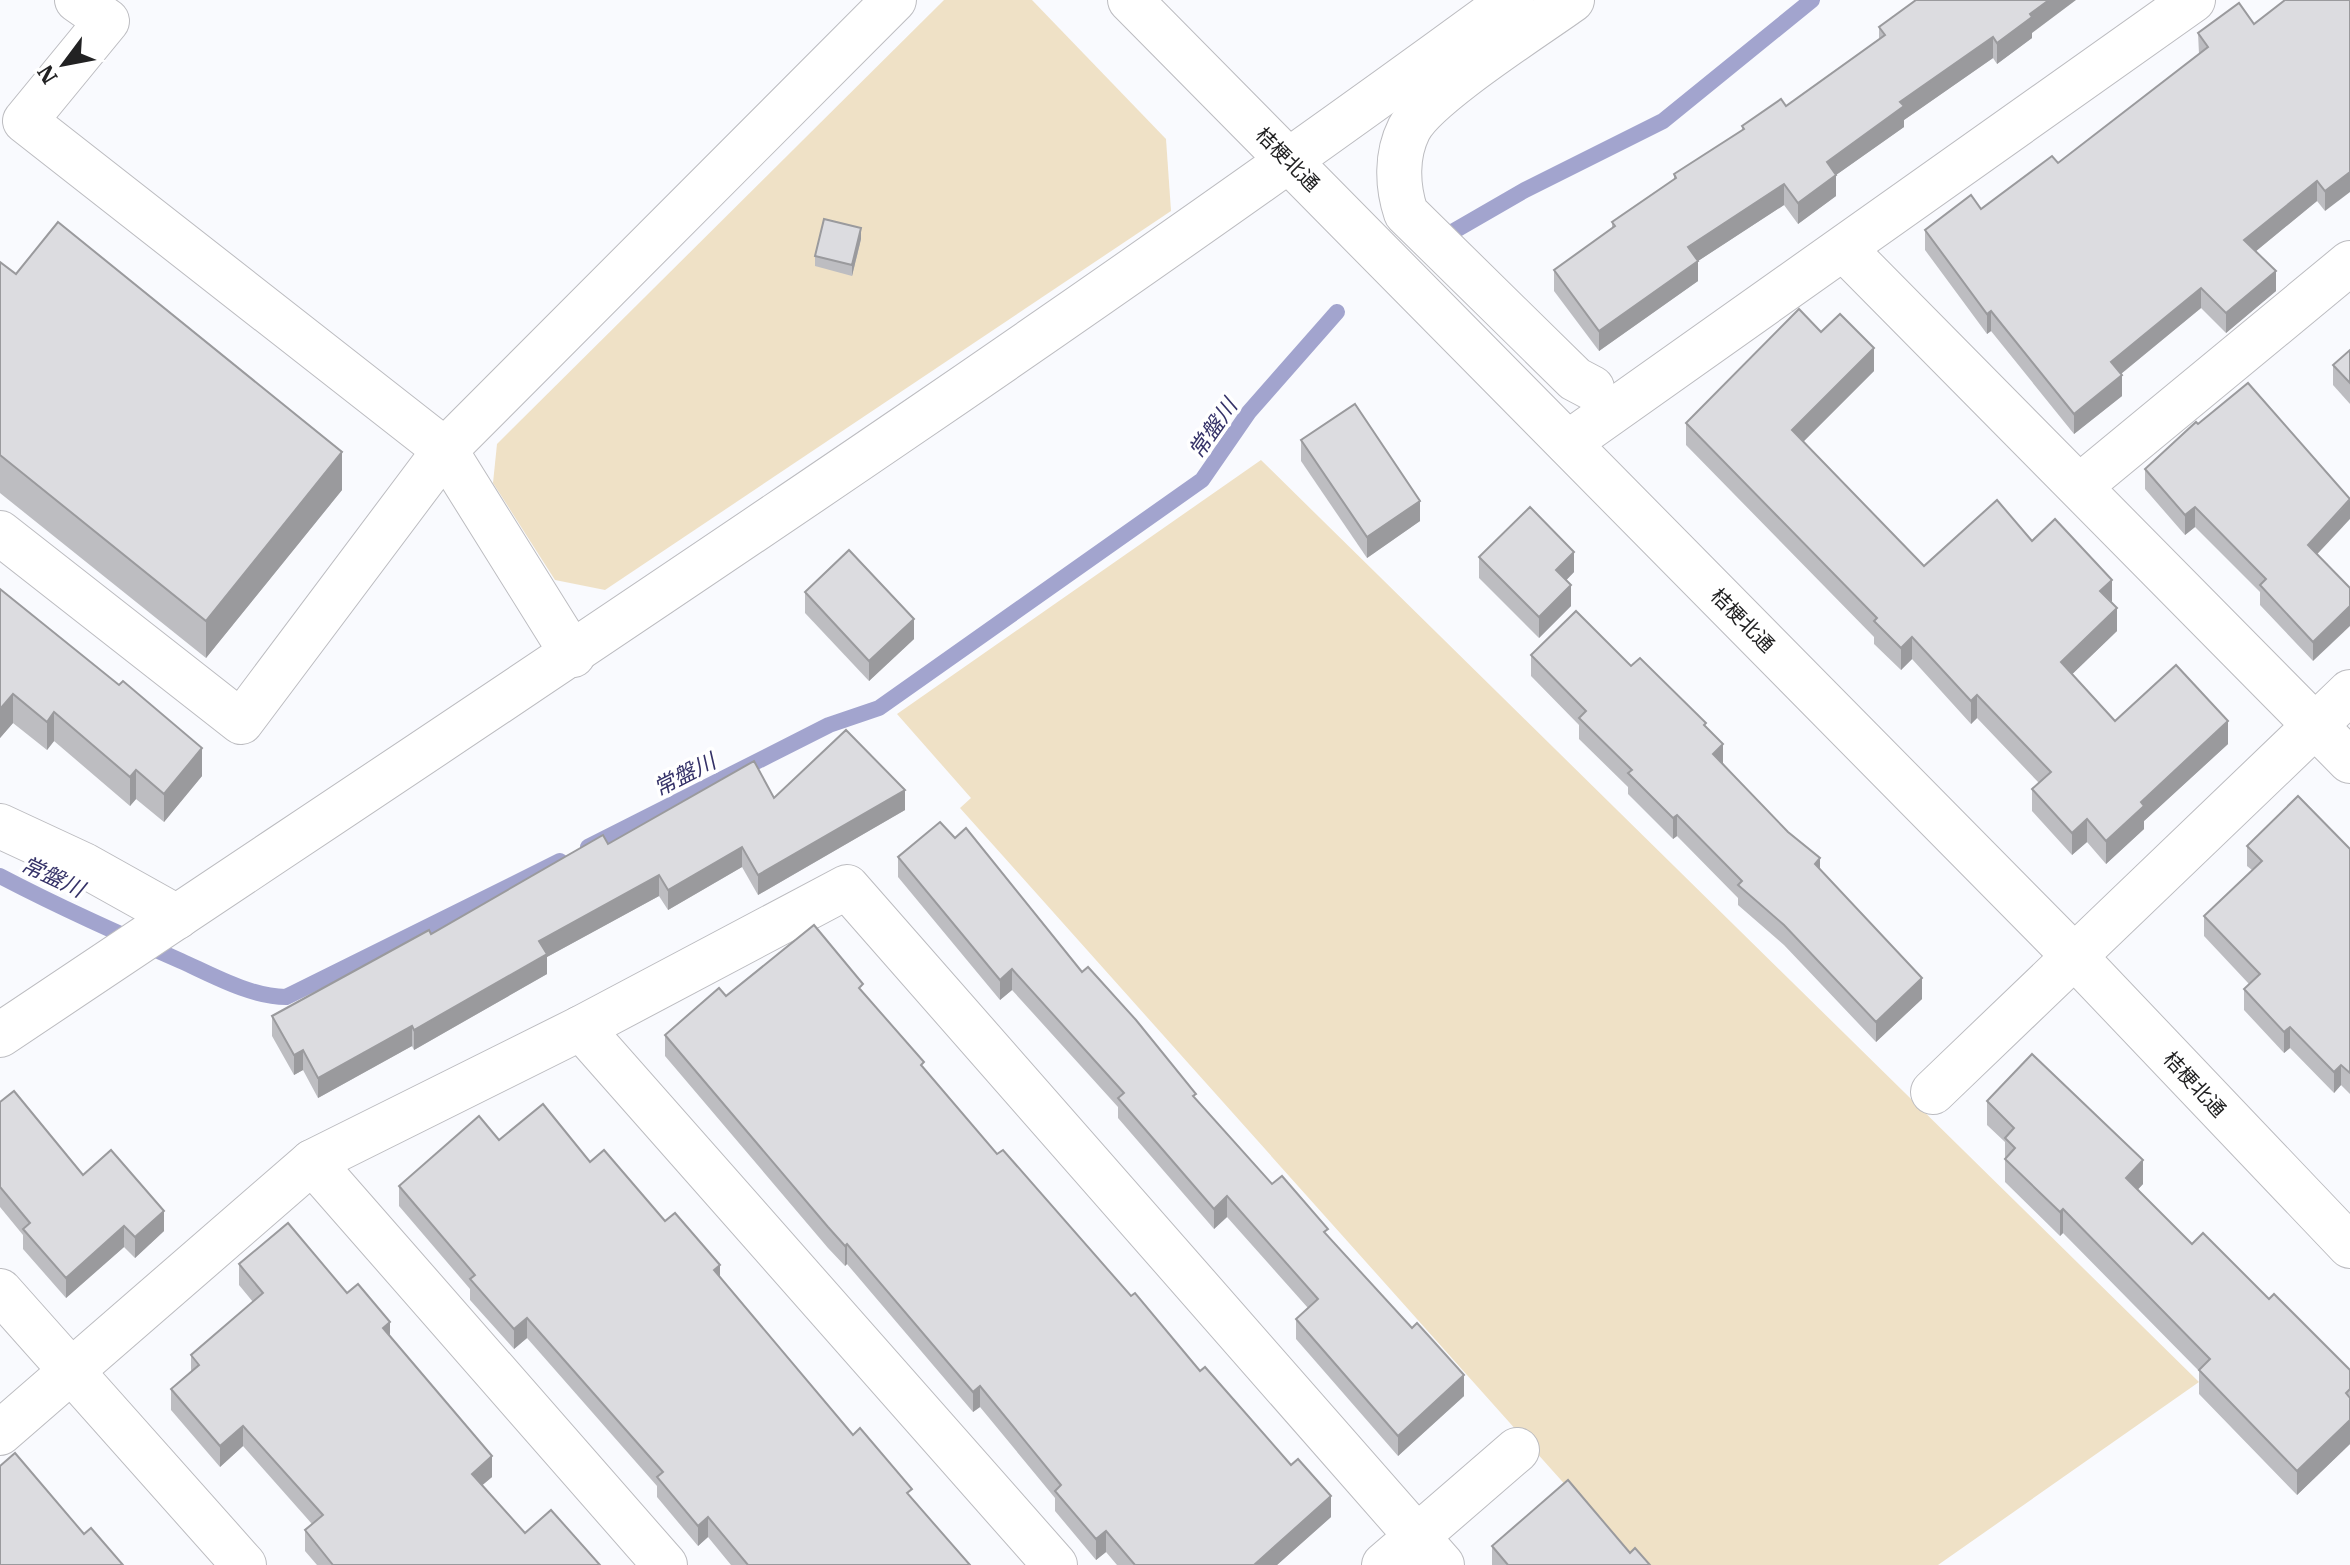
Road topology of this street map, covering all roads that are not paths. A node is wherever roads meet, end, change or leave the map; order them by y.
1 (77, 0) edge
2 (894, 0) edge
3 (1130, 0) edge
4 (1511, 0) edge
5 (1572, 0) edge
6 (2193, 0) edge
7 (1291, 161) junction
8 (1845, 250) junction
9 (2350, 263) edge
10 (1592, 388) dead end
11 (1568, 443) junction
12 (445, 450) junction
13 (2080, 486) junction
14 (0, 533) edge
15 (573, 655) junction
16 (2350, 692) edge
17 (2315, 726) junction
18 (2350, 761) edge
19 (0, 826) edge
20 (164, 925) junction
21 (2074, 956) junction
22 (581, 1028) junction
23 (0, 1035) edge
24 (1933, 1092) dead end
25 (312, 1162) junction
26 (2350, 1246) edge
27 (0, 1291) edge
28 (72, 1371) junction
29 (0, 1433) edge
30 (1517, 1450) dead end
31 (1429, 1551) edge
32 (244, 1565) edge
33 (665, 1565) edge
34 (1055, 1565) edge
35 (1384, 1565) edge

1 - 12 street
2 - 12 street
3 - 7 street, 桔梗北通
4 - 7 street
5 - 10 street
6 - 8 street
7 - 11 street, 桔梗北通
7 - 15 street
8 - 11 street
8 - 13 street
9 - 13 street
11 - 21 street, 桔梗北通
12 - 14 street
12 - 15 street
13 - 17 street
15 - 20 street
16 - 17 street
17 - 18 street
17 - 21 street
19 - 20 street
20 - 23 street
21 - 24 street
21 - 26 street, 桔梗北通
22 - 25 street
22 - 31 street
22 - 34 street
25 - 28 street
25 - 33 street
27 - 28 street
28 - 29 street
28 - 32 street
30 - 31 street
31 - 35 street

